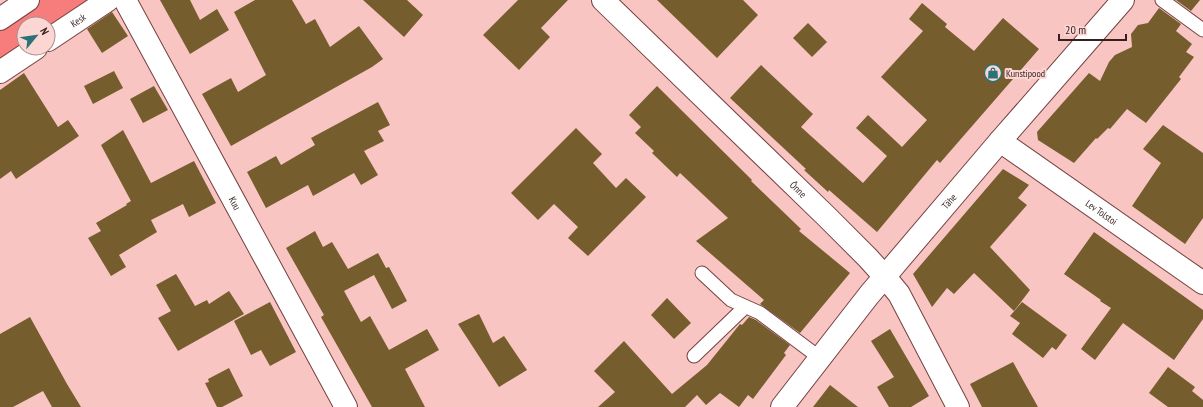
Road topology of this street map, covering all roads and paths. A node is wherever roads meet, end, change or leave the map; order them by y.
1 (28, 0) edge
2 (108, 0) edge
3 (125, 0) edge
4 (603, 0) edge
5 (1123, 0) edge
6 (1162, 0) edge
7 (0, 19) edge
8 (1203, 30) edge
9 (56, 35) edge
10 (24, 56) edge
11 (0, 72) edge
12 (1000, 141) junction
13 (702, 273) dead end
14 (885, 277) junction
15 (1203, 282) edge
16 (745, 307) junction
17 (694, 356) dead end
18 (820, 358) junction
19 (346, 407) edge
20 (782, 407) edge
21 (958, 407) edge

1 - 7 street
2 - 9 street, Kesk
3 - 19 street, Kuu
4 - 14 street, Õnne
5 - 12 street, Tähe
6 - 8 lane
10 - 11 street
12 - 14 street, Tähe
12 - 15 street, Lev Tolstoi
13 - 16 lane
14 - 18 street, Tähe
14 - 21 street, Õnne
16 - 17 lane
16 - 18 lane
18 - 20 street, Tähe

